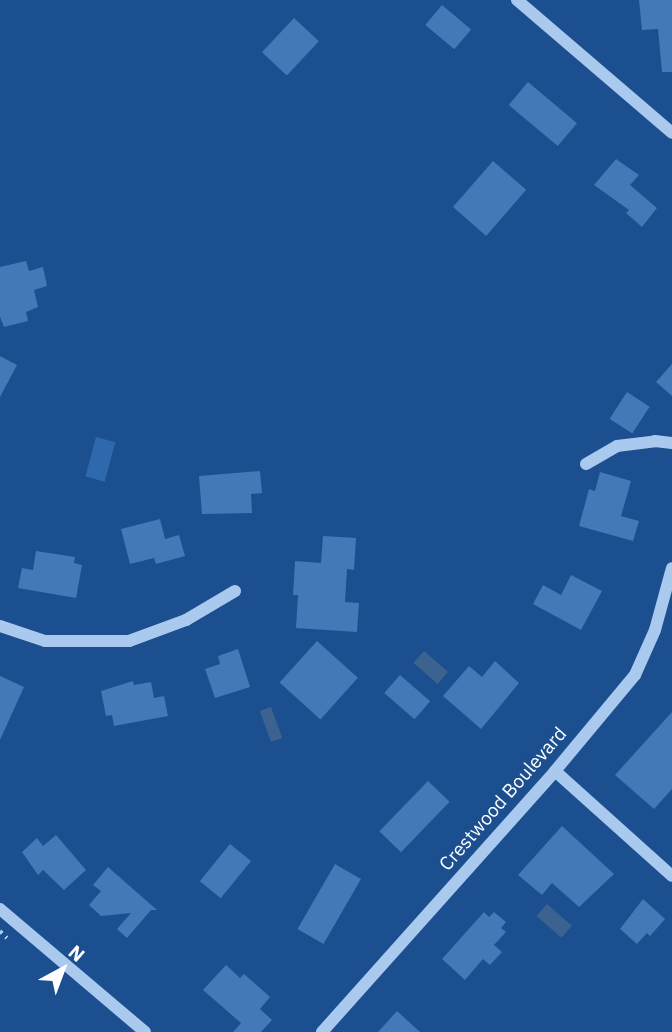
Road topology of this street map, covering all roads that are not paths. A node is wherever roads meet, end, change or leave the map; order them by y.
1 (517, 0) edge
2 (672, 133) edge
3 (672, 443) edge
4 (586, 464) dead end
5 (672, 568) edge
6 (235, 591) dead end
7 (0, 626) edge
8 (555, 771) junction
9 (672, 876) edge
10 (0, 909) edge
11 (145, 1032) edge
12 (322, 1032) edge

1 - 2 street
3 - 4 street
5 - 8 street, Crestwood Boulevard
6 - 7 street
8 - 9 street
8 - 12 street, Crestwood Boulevard
10 - 11 street

